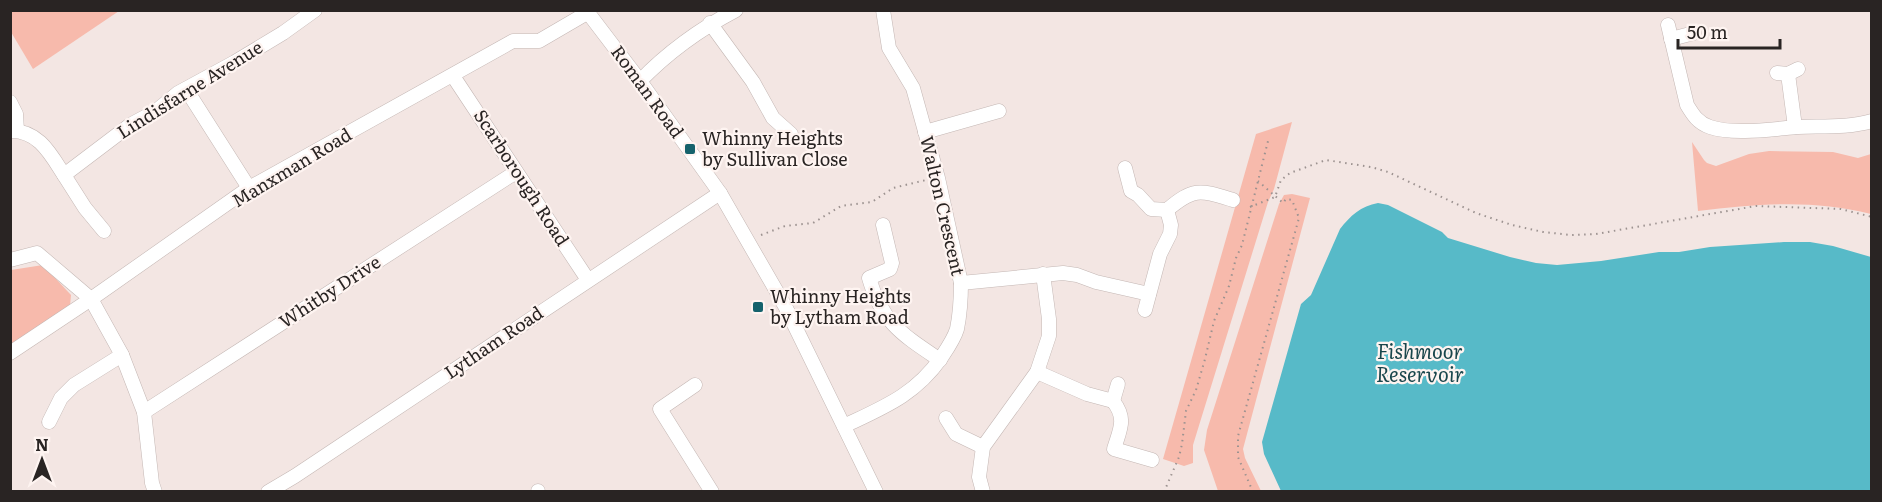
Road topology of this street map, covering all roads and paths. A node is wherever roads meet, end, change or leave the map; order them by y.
1 (315, 10) edge
2 (736, 10) edge
3 (883, 10) edge
4 (586, 12) edge
5 (711, 23) junction
6 (1694, 33) dead end
7 (1787, 72) dead end
8 (453, 76) junction
9 (640, 81) junction
10 (186, 89) junction
11 (10, 102) edge
12 (999, 111) dead end
13 (1872, 121) edge
14 (1795, 127) junction
15 (14, 131) edge
16 (925, 132) junction
17 (791, 134) dead end
18 (1269, 137) dead end
19 (1125, 168) dead end
20 (516, 172) junction
21 (64, 175) junction
22 (938, 178) junction
23 (1258, 181) junction
24 (249, 189) junction
25 (720, 193) junction
26 (1275, 197) junction
27 (1233, 200) dead end
28 (1250, 207) junction
29 (1167, 210) junction
30 (1872, 217) edge
31 (883, 225) dead end
32 (104, 231) dead end
33 (747, 240) junction
34 (10, 260) edge
35 (1043, 274) junction
36 (588, 280) junction
37 (961, 283) junction
38 (1149, 294) junction
39 (91, 299) junction
40 (1145, 310) dead end
41 (10, 353) edge
42 (122, 355) junction
43 (940, 360) junction
44 (1037, 372) junction
45 (1118, 384) dead end
46 (695, 385) dead end
47 (1113, 401) junction
48 (144, 412) junction
49 (946, 418) dead end
50 (49, 422) dead end
51 (844, 426) junction
52 (983, 447) junction
53 (1152, 459) dead end
54 (155, 492) edge
55 (268, 492) edge
56 (712, 492) edge
57 (876, 492) edge
58 (983, 492) edge
59 (1164, 492) edge
60 (1253, 492) edge

1 - 10 street, Lindisfarne Avenue
2 - 5 street
3 - 16 street, Walton Crescent
4 - 8 street, Manxman Road
4 - 9 street, Roman Road
5 - 9 street
5 - 17 street
6 - 14 street
7 - 14 street
8 - 20 street, Scarborough Road
8 - 24 street, Manxman Road
9 - 25 street, Roman Road
10 - 21 street, Lindisfarne Avenue
10 - 24 street
11 - 15 street
12 - 16 street
13 - 14 street
15 - 21 street
16 - 22 street, Walton Crescent
18 - 23 path
19 - 29 street
20 - 36 street, Scarborough Road
20 - 48 street, Whitby Drive
21 - 32 street
22 - 33 path
22 - 37 street, Walton Crescent
23 - 26 path
23 - 28 path
24 - 39 street, Manxman Road
25 - 33 street, Roman Road
25 - 36 street, Lytham Road
26 - 28 path
26 - 30 path
26 - 60 path
27 - 29 street
28 - 59 path
29 - 38 street
31 - 43 street
33 - 51 street, Roman Road
34 - 39 street
35 - 37 street
35 - 38 street
35 - 44 street
36 - 55 street, Lytham Road
37 - 43 street, Walton Crescent
38 - 40 street
39 - 41 street, Manxman Road
39 - 42 street
42 - 48 street
42 - 50 street
43 - 51 street, Walton Crescent
44 - 47 street
44 - 52 street
45 - 47 street
46 - 56 street
47 - 53 street
48 - 54 street
49 - 52 street
51 - 57 street, Roman Road
52 - 58 street

